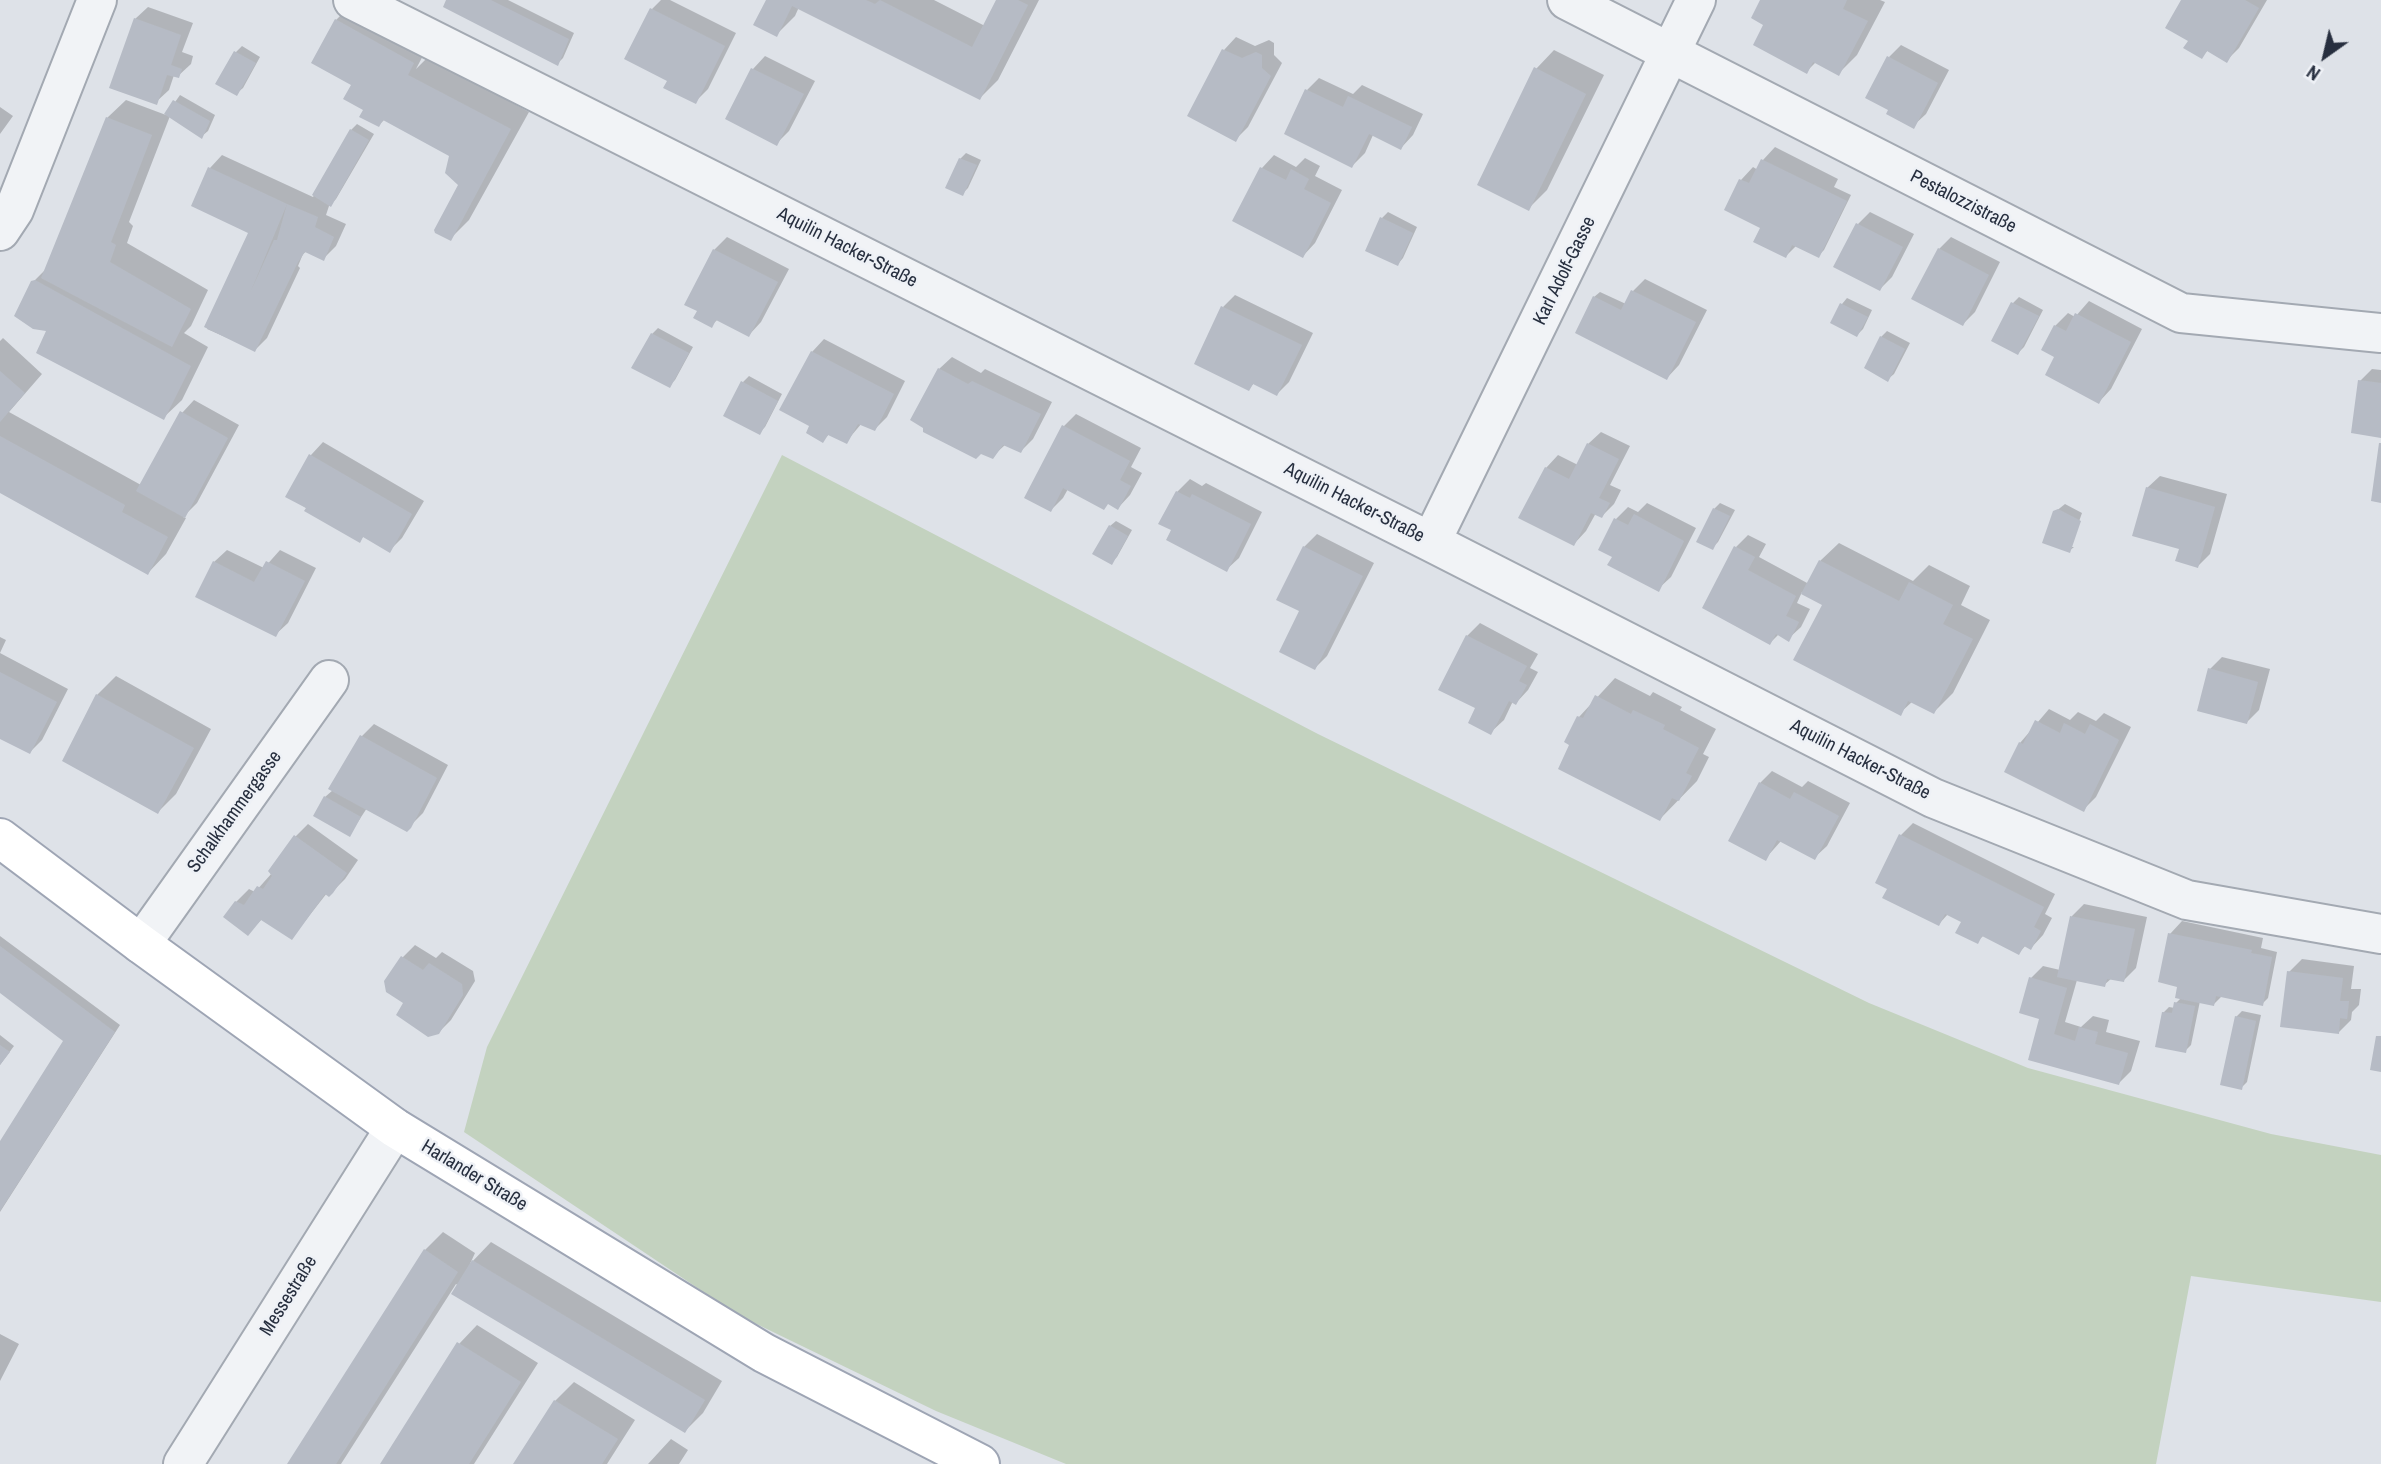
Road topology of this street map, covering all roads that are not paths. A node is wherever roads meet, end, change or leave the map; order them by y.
1 (97, 0) edge
2 (353, 0) edge
3 (1567, 0) edge
4 (1696, 0) edge
5 (1672, 53) junction
6 (0, 231) edge
7 (2381, 332) edge
8 (1431, 542) junction
9 (329, 680) dead end
10 (0, 838) edge
11 (2381, 934) edge
12 (141, 944) junction
13 (395, 1128) junction
14 (183, 1464) edge
15 (980, 1464) edge

1 - 6 street
2 - 8 street, Aquilin Hacker-Straße
3 - 5 street, Pestalozzistraße
4 - 5 street, Karl Adolf-Gasse
5 - 7 street, Pestalozzistraße
5 - 8 street, Karl Adolf-Gasse
8 - 11 street, Aquilin Hacker-Straße
9 - 12 street, Schalkhammergasse
10 - 12 main road, Harlander Straße
12 - 13 main road, Harlander Straße
13 - 14 street, Messestraße
13 - 15 main road, Harlander Straße

